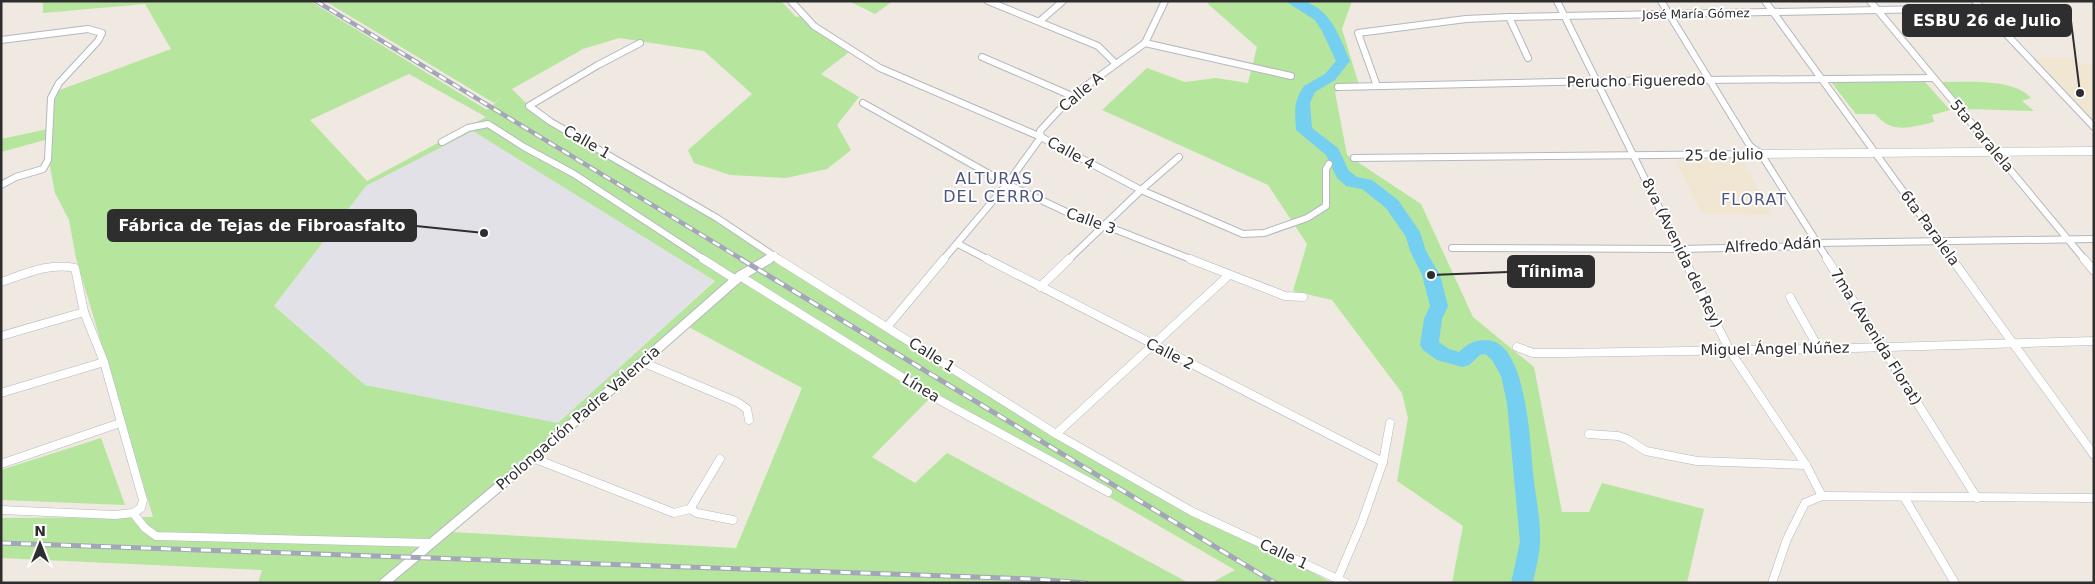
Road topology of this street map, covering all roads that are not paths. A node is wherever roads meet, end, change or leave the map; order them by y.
1 (791, 1) edge
2 (988, 1) edge
3 (1063, 1) edge
4 (1557, 1) edge
5 (1661, 1) edge
6 (1765, 1) edge
7 (1870, 1) edge
8 (1976, 1) edge
9 (1162, 2) edge
10 (1982, 8) junction
11 (1877, 10) junction
12 (2034, 11) dead end
13 (1773, 12) junction
14 (1669, 14) junction
15 (1564, 16) junction
16 (1509, 17) junction
17 (1040, 21) junction
18 (1, 40) edge
19 (640, 42) dead end
20 (1145, 43) junction
21 (982, 57) dead end
22 (1528, 58) dead end
23 (1116, 64) junction
24 (1291, 76) dead end
25 (1933, 78) junction
26 (1708, 80) junction
27 (1822, 80) junction
28 (1597, 81) junction
29 (1377, 86) junction
30 (1338, 87) dead end
31 (1072, 96) junction
32 (863, 103) dead end
33 (2094, 127) edge
34 (1040, 137) junction
35 (442, 142) dead end
36 (2094, 151) edge
37 (1995, 152) junction
38 (1761, 154) junction
39 (1876, 154) junction
40 (1634, 156) junction
41 (1179, 157) dead end
42 (1354, 158) dead end
43 (1329, 164) dead end
44 (1007, 184) junction
45 (1, 185) edge
46 (1141, 190) junction
47 (1104, 225) junction
48 (2067, 239) junction
49 (2094, 239) edge
50 (1939, 241) junction
51 (1816, 243) junction
52 (958, 244) junction
53 (1452, 248) dead end
54 (1681, 249) junction
55 (774, 256) junction
56 (2094, 271) edge
57 (1229, 275) junction
58 (738, 278) junction
59 (1, 282) edge
60 (1040, 286) junction
61 (1304, 297) dead end
62 (1790, 297) dead end
63 (84, 312) junction
64 (888, 327) junction
65 (1, 336) edge
66 (2094, 340) edge
67 (2012, 342) junction
68 (1152, 345) junction
69 (1517, 347) dead end
70 (1883, 347) junction
71 (1819, 349) junction
72 (1730, 350) junction
73 (104, 362) junction
74 (642, 362) junction
75 (1, 393) edge
76 (749, 420) dead end
77 (120, 423) junction
78 (1390, 423) dead end
79 (1056, 434) junction
80 (1589, 434) dead end
81 (2094, 455) edge
82 (533, 458) junction
83 (720, 459) dead end
84 (1383, 462) junction
85 (1, 464) edge
86 (1806, 465) junction
87 (1108, 492) dead end
88 (1822, 496) junction
89 (1904, 497) junction
90 (1977, 498) junction
91 (2094, 498) edge
92 (690, 509) junction
93 (1, 510) edge
94 (133, 513) junction
95 (733, 520) dead end
96 (430, 543) junction
97 (1342, 581) edge
98 (384, 583) edge
99 (1772, 583) edge
100 (1955, 583) edge

1 - 34 street, Calle 4
2 - 17 street
3 - 17 street
4 - 15 street, 8va (Avenida del Rey)
5 - 14 street, 7ma (Avenida Florat)
6 - 13 street, 6ta Paralela
7 - 11 street, 5ta Paralela
8 - 10 street
9 - 20 street, Calle A
10 - 11 street, José María Gómez
10 - 12 street, José María Gómez
10 - 33 street
11 - 13 street, José María Gómez
11 - 25 street, 5ta Paralela
13 - 14 street, José María Gómez
13 - 27 street, 6ta Paralela
14 - 15 street, José María Gómez
14 - 26 street, 7ma (Avenida Florat)
15 - 16 street, José María Gómez
15 - 28 street, 8va (Avenida del Rey)
16 - 22 street
16 - 29 street, José María Gómez
17 - 23 street
18 - 45 street
19 - 55 street, Calle 1
20 - 23 street, Calle A
20 - 24 street
21 - 31 street
23 - 31 street, Calle A
25 - 27 street, Perucho Figueredo
25 - 37 street, 5ta Paralela
26 - 27 street, Perucho Figueredo
26 - 28 street, Perucho Figueredo
26 - 38 street, 7ma (Avenida Florat)
27 - 39 street, 6ta Paralela
28 - 29 street, Perucho Figueredo
28 - 40 street, 8va (Avenida del Rey)
29 - 30 street, Perucho Figueredo
31 - 34 street, Calle A
32 - 44 street, Calle 3
34 - 44 street, Calle A
34 - 46 street, Calle 4
35 - 58 street, Línea
36 - 37 street, 25 de julio
37 - 39 street, 25 de julio
37 - 48 street, 5ta Paralela
38 - 39 street, 25 de julio
38 - 40 street, 25 de julio
38 - 51 street, 7ma (Avenida Florat)
39 - 50 street, 6ta Paralela
40 - 42 street, 25 de julio
40 - 54 street, 8va (Avenida del Rey)
41 - 46 street
43 - 46 street, Calle 4
44 - 47 street, Calle 3
44 - 52 street, Calle A
46 - 47 street
47 - 57 street, Calle 3
47 - 60 street
48 - 49 street, Alfredo Adán
48 - 50 street, Alfredo Adán
48 - 56 street, 5ta Paralela
50 - 51 street, Alfredo Adán
50 - 67 street, 6ta Paralela
51 - 54 street, Alfredo Adán
51 - 70 street, 7ma (Avenida Florat)
52 - 60 street, Calle 2
52 - 64 street, Calle A
53 - 54 street, Alfredo Adán
54 - 72 street, 8va (Avenida del Rey)
55 - 58 street, Prolongación Padre Valencia
55 - 64 street, Calle 1
57 - 61 street, Calle 3
57 - 68 street
58 - 74 street, Prolongación Padre Valencia
58 - 87 street, Línea
59 - 63 street
60 - 68 street, Calle 2
62 - 71 street
63 - 65 street
63 - 73 street
64 - 79 street, Calle 1
66 - 67 street, Miguel Ángel Núñez
67 - 70 street, Miguel Ángel Núñez
67 - 81 street, 6ta Paralela
68 - 79 street
68 - 84 street, Calle 2
69 - 72 street, Miguel Ángel Núñez
70 - 71 street, Miguel Ángel Núñez
70 - 90 street, 7ma (Avenida Florat)
71 - 72 street, Miguel Ángel Núñez
72 - 86 street, 8va (Avenida del Rey)
73 - 75 street
73 - 77 street
74 - 76 street
74 - 82 street, Prolongación Padre Valencia
77 - 85 street
77 - 94 street
78 - 84 street
79 - 97 street, Calle 1
80 - 86 street
82 - 92 street
82 - 96 street, Prolongación Padre Valencia
83 - 92 street
84 - 97 street
86 - 88 street, 8va (Avenida del Rey)
88 - 89 street
88 - 99 street
89 - 90 street
89 - 100 street
90 - 91 street
92 - 95 street
93 - 94 street
94 - 96 street
96 - 98 street, Prolongación Padre Valencia

